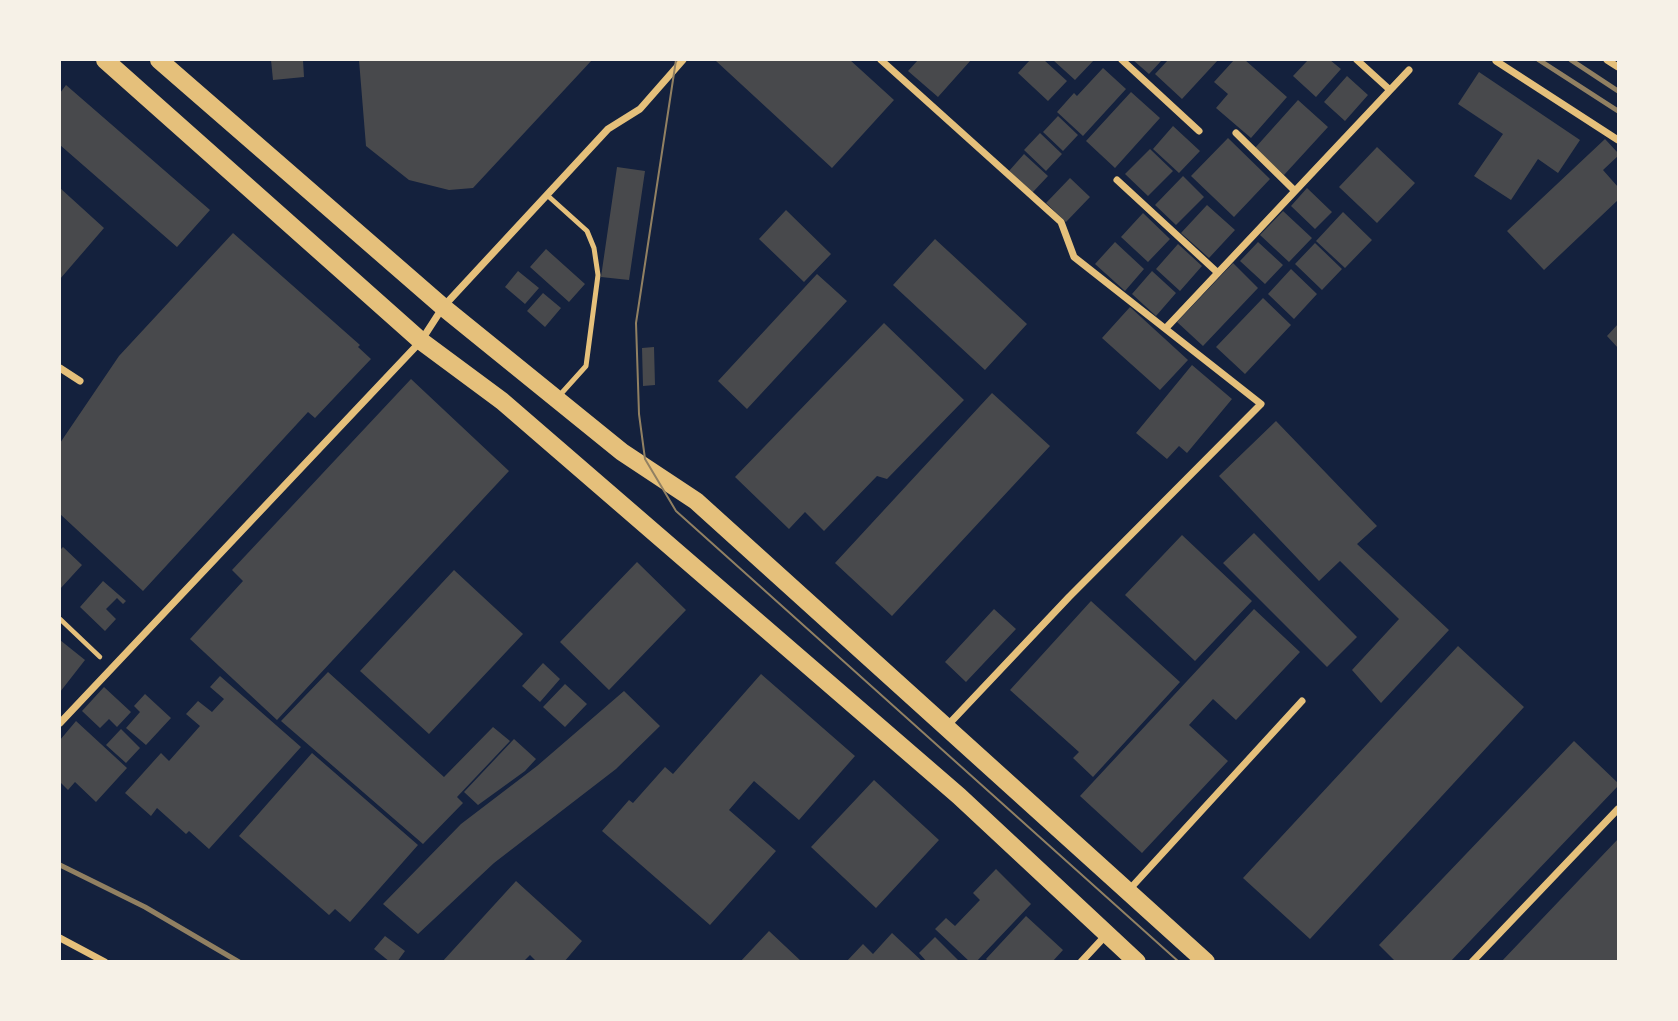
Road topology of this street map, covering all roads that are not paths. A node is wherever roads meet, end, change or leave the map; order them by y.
1 (105, 60) edge
2 (159, 60) edge
3 (683, 60) edge
4 (881, 60) edge
5 (1122, 60) edge
6 (1357, 60) edge
7 (1607, 60) edge
8 (1496, 61) edge
9 (1619, 67) edge
10 (1409, 70) dead end
11 (1390, 90) junction
12 (1199, 131) dead end
13 (1236, 133) dead end
14 (1619, 140) edge
15 (1117, 180) dead end
16 (1295, 191) junction
17 (547, 195) junction
18 (1217, 273) junction
19 (443, 307) junction
20 (1166, 328) junction
21 (421, 341) junction
22 (60, 368) edge
23 (80, 381) dead end
24 (557, 399) junction
25 (1302, 701) dead end
26 (60, 723) edge
27 (946, 726) junction
28 (1619, 809) edge
29 (1128, 891) junction
30 (1107, 933) junction
31 (60, 937) edge
32 (105, 961) edge
33 (1081, 961) edge
34 (1137, 961) edge
35 (1206, 961) edge
36 (1472, 961) edge

1 - 21 main road
2 - 19 main road
3 - 17 street
4 - 20 street
5 - 12 street
6 - 11 street
7 - 9 street
8 - 14 street
10 - 11 street
11 - 16 street
13 - 16 street
15 - 18 street
16 - 18 street
17 - 19 street
17 - 24 lane
18 - 20 street
19 - 21 street
19 - 24 main road
20 - 27 street
21 - 26 street
21 - 30 main road
22 - 23 street
24 - 27 main road
25 - 29 street
27 - 29 main road
28 - 36 street
29 - 35 main road
30 - 33 street
30 - 34 main road
31 - 32 street

